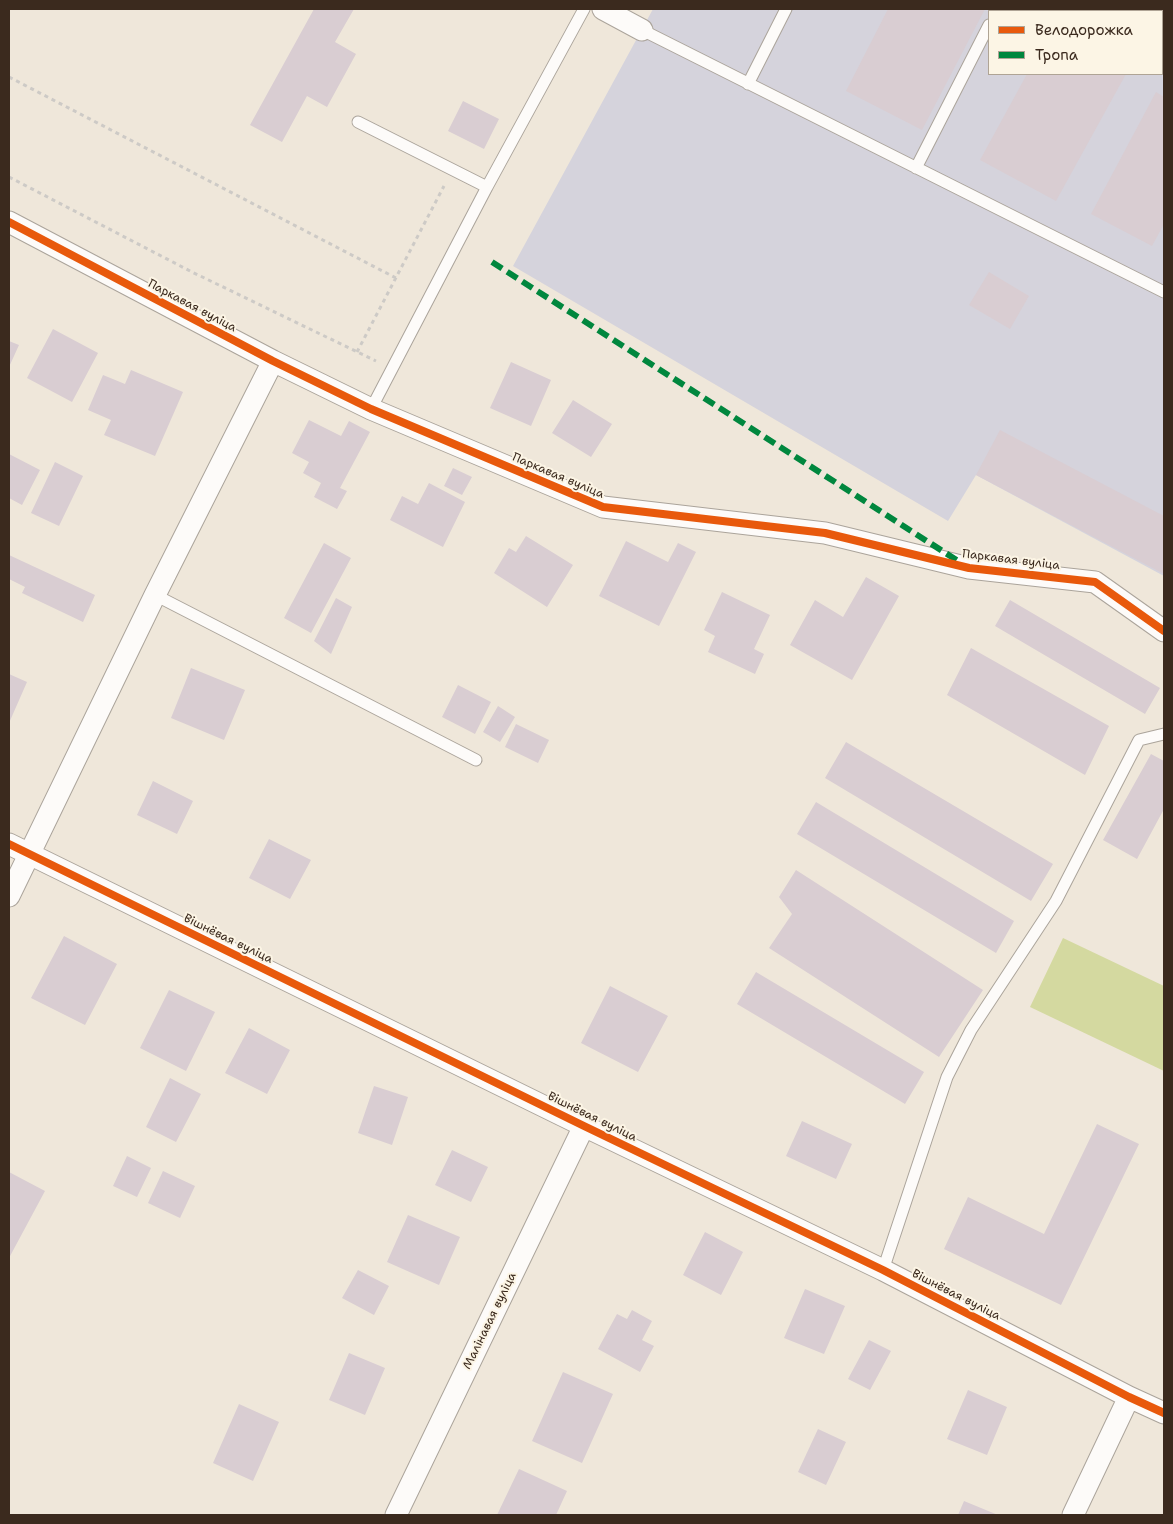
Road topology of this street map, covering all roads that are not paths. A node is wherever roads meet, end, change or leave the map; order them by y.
1 (584, 9) edge
2 (786, 9) edge
3 (611, 11) edge
4 (988, 26) edge
5 (642, 30) joint
6 (748, 84) junction
7 (358, 122) dead end
8 (916, 168) junction
9 (488, 187) junction
10 (9, 222) edge
11 (1164, 292) edge
12 (273, 361) junction
13 (371, 409) junction
14 (155, 595) junction
15 (1164, 631) edge
16 (1164, 734) edge
17 (476, 760) dead end
18 (9, 844) edge
19 (30, 854) junction
20 (9, 896) edge
21 (584, 1126) junction
22 (883, 1270) junction
23 (1129, 1397) junction
24 (1164, 1413) edge
25 (396, 1515) edge
26 (1073, 1515) edge

1 - 9 lane
2 - 6 lane
3 - 5 street
4 - 8 lane
5 - 6 lane
6 - 8 lane
7 - 9 lane
8 - 11 lane
9 - 13 lane
10 - 12 street, Паркавая вуліца
12 - 13 street, Паркавая вуліца
12 - 14 street
13 - 15 street, Паркавая вуліца
14 - 17 lane
14 - 19 street
16 - 22 lane
18 - 19 street, Вішнёвая вуліца
19 - 20 street
19 - 21 street, Вішнёвая вуліца
21 - 22 street, Вішнёвая вуліца
21 - 25 street, Малінавая вуліца
22 - 23 street, Вішнёвая вуліца
23 - 24 street, Вішнёвая вуліца
23 - 26 street

